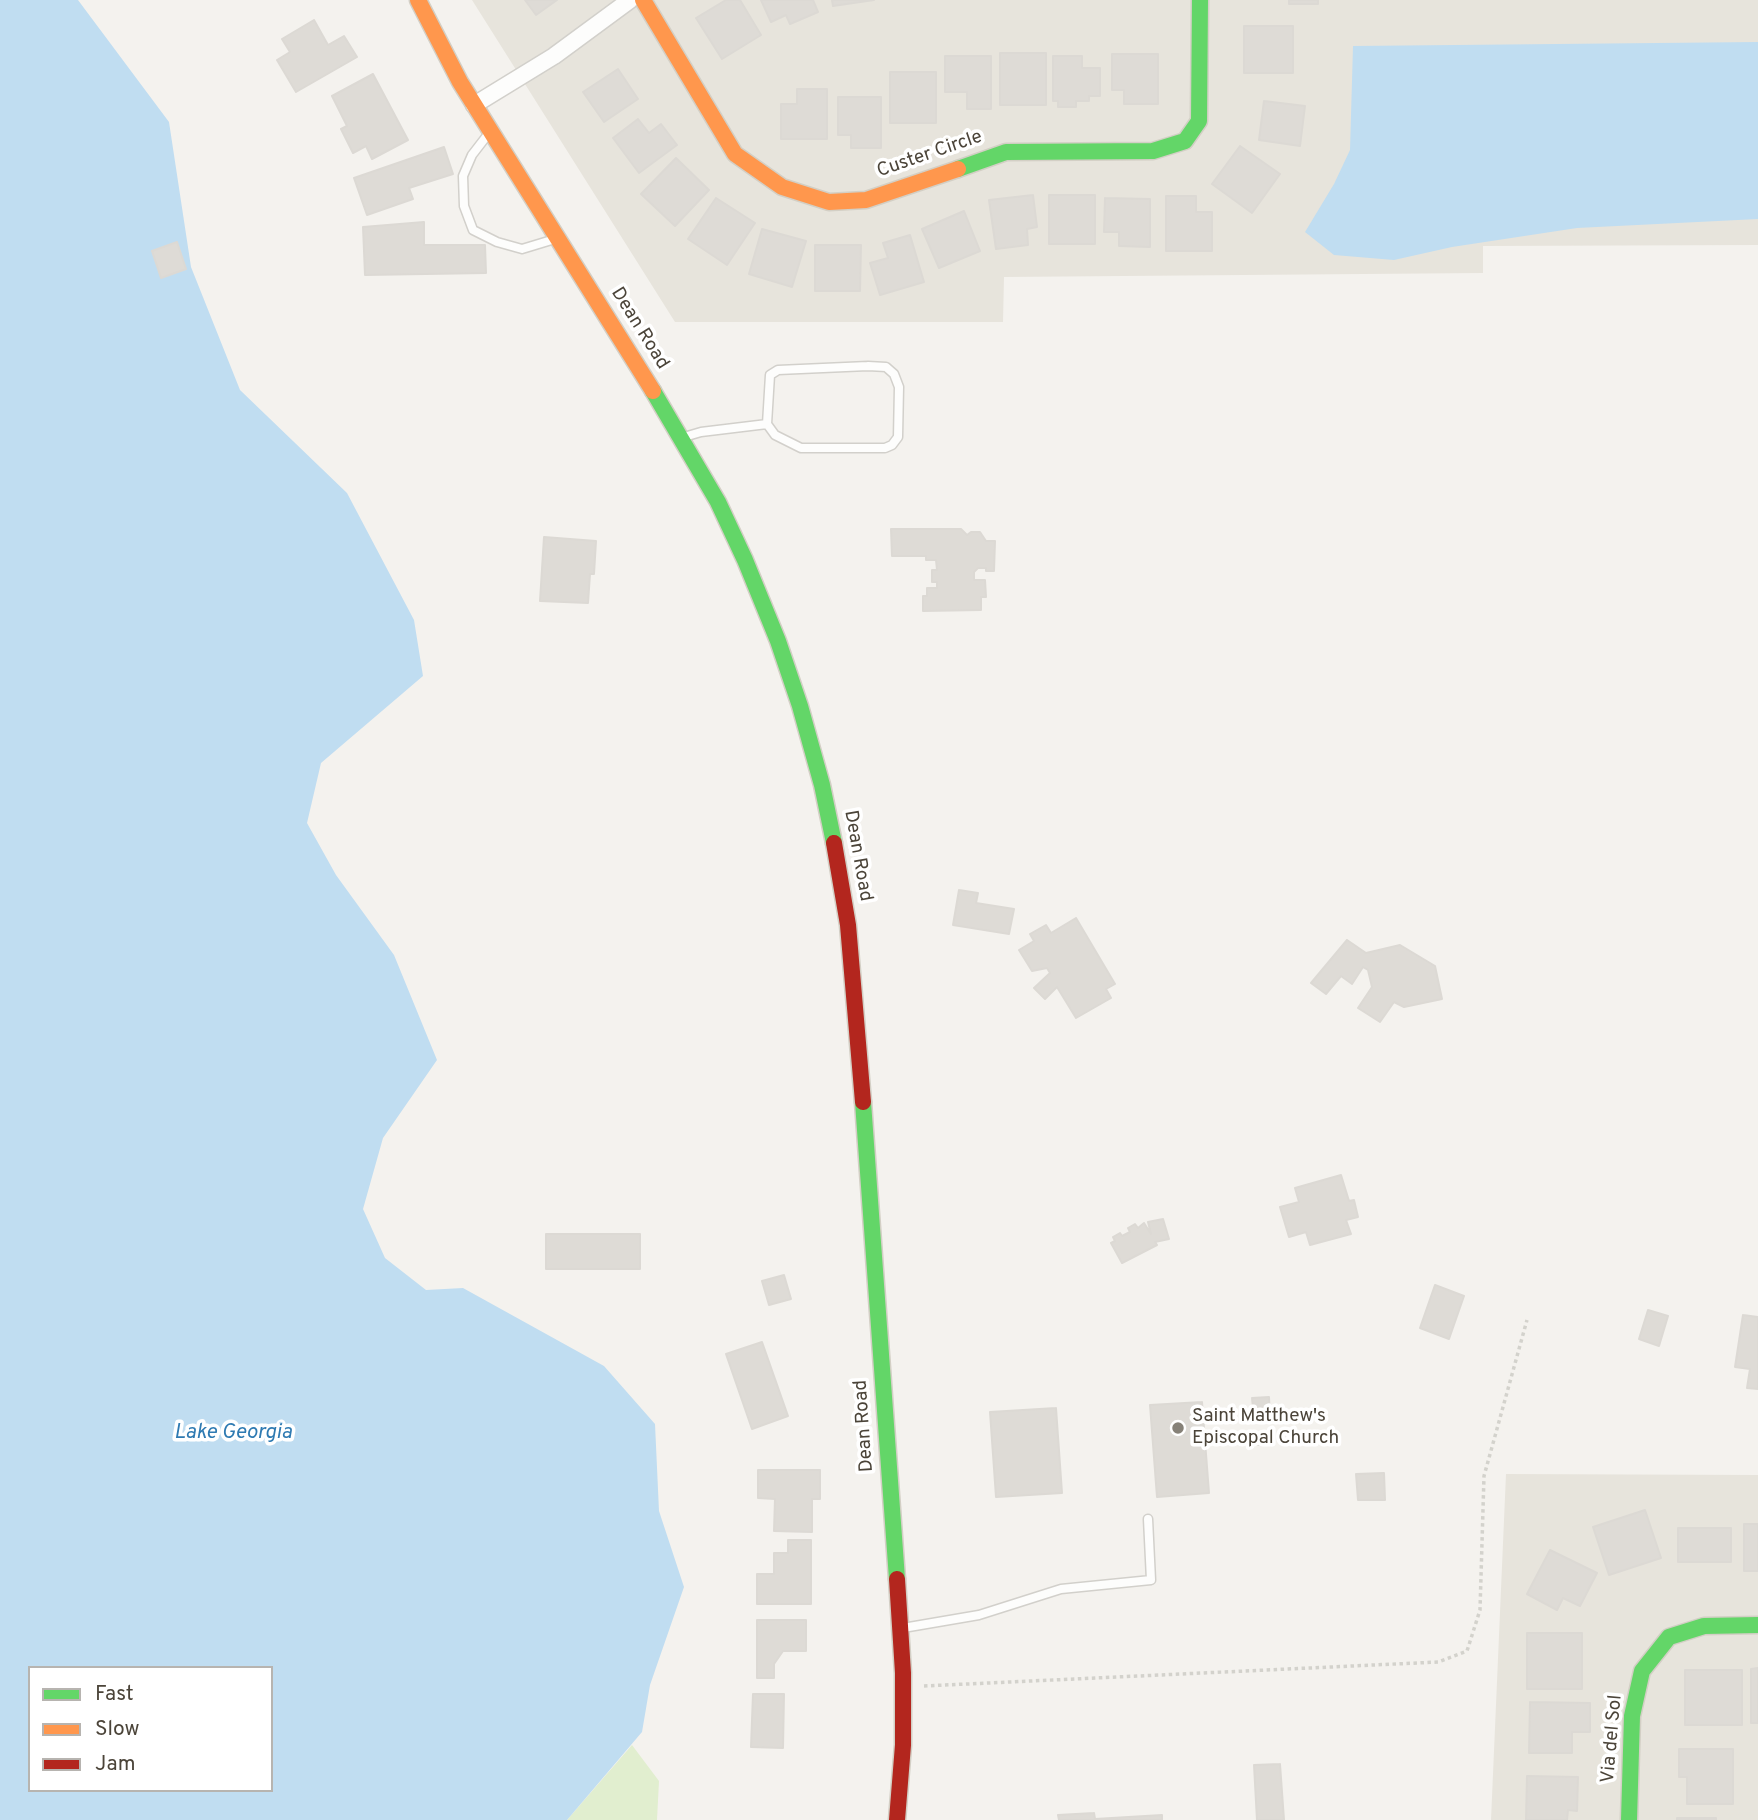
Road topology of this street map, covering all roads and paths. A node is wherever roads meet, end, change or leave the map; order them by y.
1 (418, 0) edge
2 (630, 0) edge
3 (643, 0) edge
4 (1200, 0) edge
5 (474, 106) junction
6 (490, 131) junction
7 (557, 238) junction
8 (767, 424) junction
9 (681, 437) junction
10 (1527, 1320) dead end
11 (1148, 1519) dead end
12 (1758, 1625) edge
13 (900, 1629) junction
14 (904, 1687) junction
15 (897, 1820) edge
16 (1629, 1820) edge

1 - 5 main road, Dean Road
2 - 5 street
3 - 4 main road, Custer Circle
5 - 6 main road, Dean Road
6 - 7 main road, Dean Road
6 - 7 lane
7 - 9 main road, Dean Road
8 - 8 lane
8 - 9 lane
9 - 13 main road, Dean Road
10 - 14 path
11 - 13 lane
12 - 16 main road, Via del Sol
13 - 14 main road, Dean Road
14 - 15 main road, Dean Road

